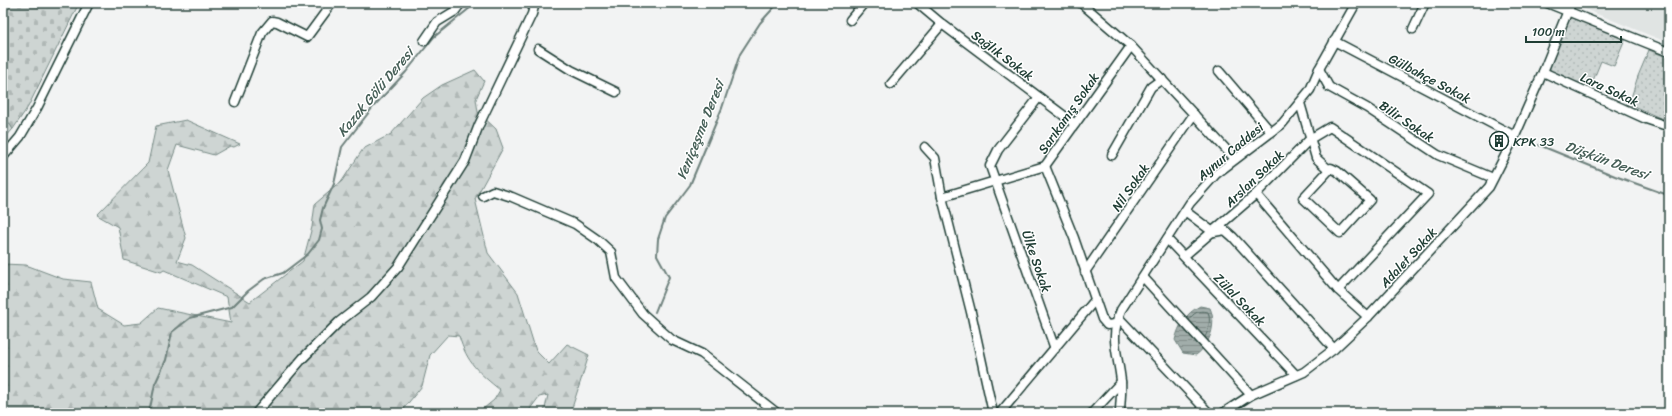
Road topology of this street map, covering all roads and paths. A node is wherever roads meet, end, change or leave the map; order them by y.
1 (89, 3) edge
2 (332, 3) edge
3 (461, 3) edge
4 (535, 3) edge
5 (864, 3) edge
6 (917, 3) edge
7 (1081, 3) edge
8 (1356, 3) edge
9 (1425, 3) edge
10 (1547, 3) edge
11 (1571, 3) edge
12 (1567, 12) junction
13 (850, 20) dead end
14 (942, 24) junction
15 (1413, 29) dead end
16 (424, 41) dead end
17 (1334, 41) junction
18 (1131, 46) junction
19 (538, 49) dead end
20 (1669, 52) edge
21 (1319, 69) junction
22 (1219, 71) dead end
23 (1543, 72) junction
24 (1162, 79) junction
25 (891, 84) dead end
26 (616, 92) dead end
27 (1039, 97) junction
28 (235, 102) dead end
29 (1300, 103) junction
30 (1194, 114) junction
31 (1075, 124) junction
32 (1668, 126) dead end
33 (1271, 132) junction
34 (1515, 136) junction
35 (1310, 139) junction
36 (925, 147) dead end
37 (1112, 155) dead end
38 (3, 157) edge
39 (1235, 159) junction
40 (1045, 166) junction
41 (1329, 170) junction
42 (1493, 178) junction
43 (995, 181) junction
44 (1256, 194) junction
45 (482, 196) dead end
46 (942, 197) junction
47 (1185, 211) junction
48 (1213, 232) junction
49 (1167, 239) junction
50 (1184, 256) junction
51 (1086, 272) junction
52 (1143, 277) junction
53 (1338, 290) junction
54 (1095, 300) junction
55 (1368, 318) junction
56 (1117, 320) junction
57 (1055, 349) junction
58 (1334, 349) junction
59 (1296, 375) junction
60 (1121, 382) junction
61 (1251, 395) junction
62 (256, 413) edge
63 (777, 413) edge
64 (993, 413) edge
65 (1000, 413) edge
66 (1092, 413) edge
67 (1120, 413) edge
68 (1209, 413) edge
69 (1223, 413) edge

1 - 38 street
2 - 28 street
3 - 16 street
4 - 62 street
5 - 13 street
6 - 14 street, Sağlık Sokak
7 - 18 street
8 - 17 street, Aynur Caddesi
9 - 15 street
10 - 12 street
11 - 12 street, Adalet Sokak
12 - 20 street
12 - 23 street, Adalet Sokak
14 - 25 street
14 - 27 street, Sağlık Sokak
17 - 21 street, Aynur Caddesi
17 - 34 street, Gülbahçe Sokak
18 - 24 street
18 - 31 street, Sarıkamış Sokak
19 - 26 street
21 - 29 street, Aynur Caddesi
21 - 42 street, Bilir Sokak
22 - 33 street
23 - 32 street, Lara Sokak
23 - 34 street, Adalet Sokak
24 - 30 street
24 - 37 street
27 - 31 street, Sağlık Sokak
27 - 43 street, Ülke Sokak
29 - 33 street, Aynur Caddesi
29 - 35 street
30 - 39 street
30 - 51 street, Nil Sokak
31 - 40 street, Sarıkamış Sokak
33 - 39 street, Aynur Caddesi
34 - 42 street, Adalet Sokak
35 - 41 street
35 - 44 street, Arslan Sokak
35 - 53 street, Arslan Sokak
36 - 46 street
39 - 47 street, Aynur Caddesi
40 - 43 street, Sarıkamış Sokak
40 - 51 street
41 - 41 street
42 - 55 street, Adalet Sokak
43 - 46 street, Sarıkamış Sokak
43 - 57 street, Ülke Sokak
44 - 48 street, Arslan Sokak
44 - 53 street
45 - 63 street
46 - 64 street
47 - 48 street
47 - 49 street, Aynur Caddesi
48 - 50 street, Arslan Sokak
48 - 58 street
49 - 50 street, Zülal Sokak
49 - 52 street, Aynur Caddesi
50 - 59 street, Zülal Sokak
51 - 54 street
52 - 56 street, Aynur Caddesi
52 - 61 street
53 - 55 street
54 - 56 street
54 - 57 street
55 - 58 street, Adalet Sokak
56 - 60 street
56 - 68 street
57 - 65 street
58 - 59 street, Adalet Sokak
59 - 61 street, Adalet Sokak
60 - 66 street
60 - 67 street
61 - 69 street, Adalet Sokak

